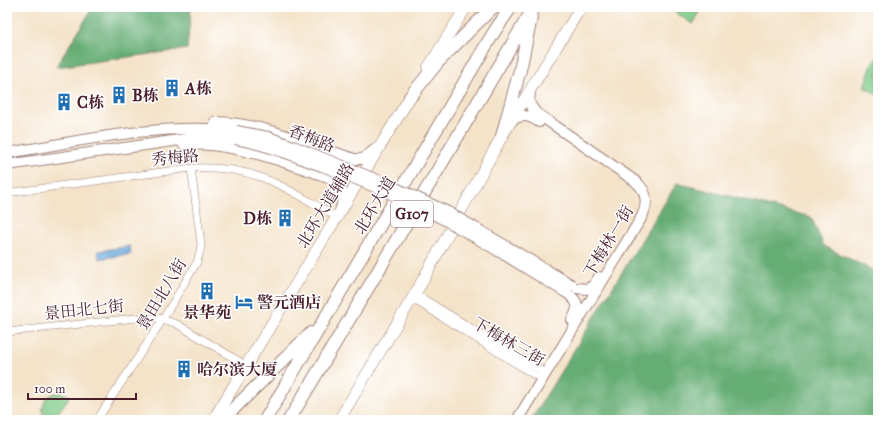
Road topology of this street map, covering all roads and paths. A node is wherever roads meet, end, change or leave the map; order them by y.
1 (466, 7) edge
2 (493, 7) edge
3 (511, 7) edge
4 (581, 7) edge
5 (534, 8) edge
6 (530, 92) junction
7 (410, 97) junction
8 (533, 114) junction
9 (512, 120) junction
10 (172, 128) junction
11 (236, 135) junction
12 (502, 136) junction
13 (171, 141) junction
14 (380, 146) junction
15 (7, 153) edge
16 (339, 154) junction
17 (7, 164) edge
18 (191, 168) junction
19 (331, 178) junction
20 (7, 193) edge
21 (338, 214) junction
22 (572, 289) junction
23 (413, 296) junction
24 (584, 311) junction
25 (575, 315) joint
26 (163, 319) junction
27 (322, 322) junction
28 (7, 332) edge
29 (247, 366) junction
30 (540, 374) junction
31 (97, 420) edge
32 (213, 420) edge
33 (222, 420) edge
34 (265, 420) edge
35 (288, 420) edge
36 (339, 420) edge
37 (509, 420) edge
38 (517, 420) edge

1 - 7 main road, 北环大道辅路
2 - 7 highway
3 - 27 highway, 北环大道 / G107
4 - 6 main road
5 - 12 highway
5 - 35 highway, G107
6 - 8 main road
6 - 9 main road
7 - 14 main road, 北环大道辅路
8 - 9 main road
8 - 22 main road, 下梅林一街
8 - 24 main road, 下梅林一街
9 - 12 main road
10 - 11 main road, 香梅路
10 - 15 main road, 香梅路
10 - 16 main road
11 - 13 main road, 香梅路
11 - 22 main road, 香梅路, bridge
12 - 23 main road
13 - 17 main road, 香梅路
13 - 19 main road
14 - 16 main road
14 - 21 main road, 北环大道辅路
16 - 19 main road
18 - 20 street, 秀梅路
18 - 21 street, 秀梅路
18 - 26 street, 景田北八街
19 - 21 main road
21 - 29 main road, 北环大道辅路
22 - 24 main road
22 - 25 main road, 香梅路
23 - 30 street, 下梅林三街
23 - 36 main road
24 - 30 main road, 下梅林一街
25 - 30 main road, 下梅林一街
26 - 28 street, 景田北七街
26 - 29 street, 景田北七街
26 - 31 street, 景田北八街
27 - 33 highway
27 - 34 highway, 北环大道 / G107
29 - 32 main road, 北环大道辅路
30 - 37 main road, 下梅林一街
30 - 38 main road, 下梅林一街

